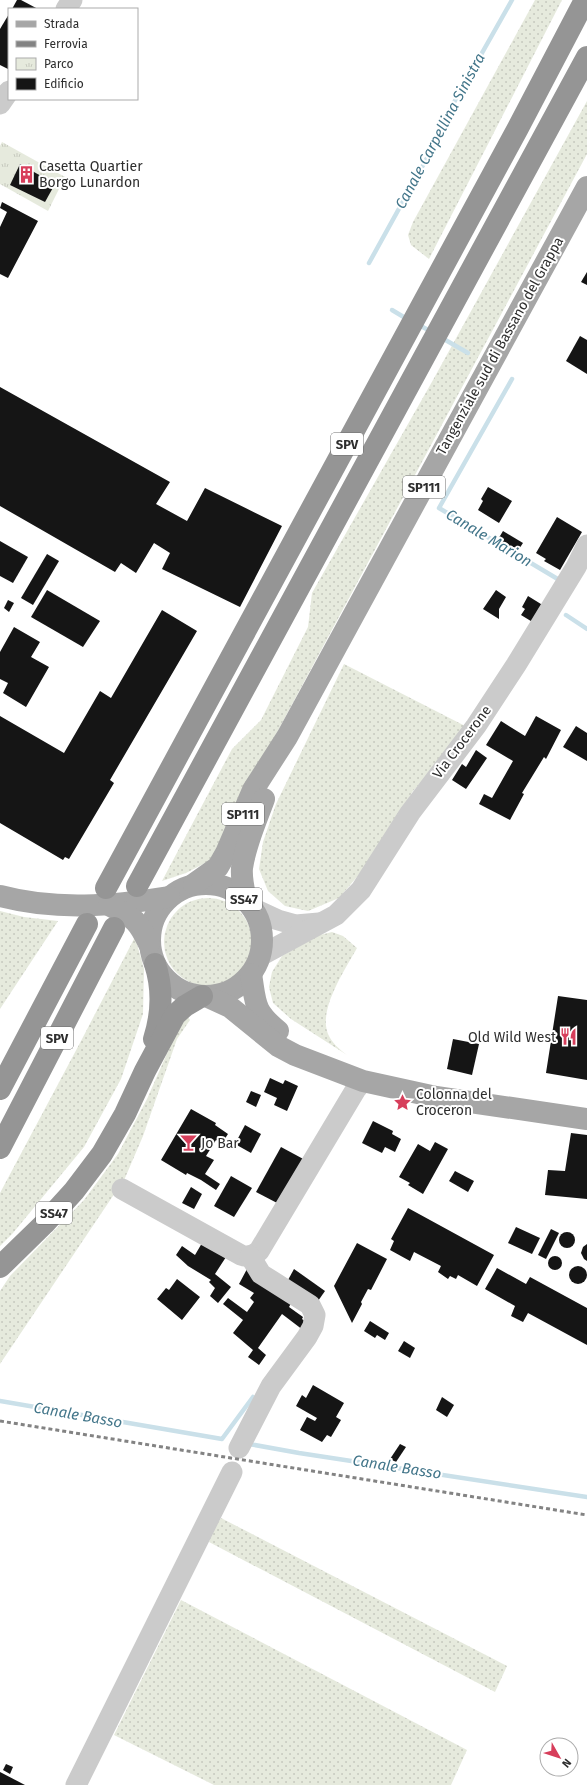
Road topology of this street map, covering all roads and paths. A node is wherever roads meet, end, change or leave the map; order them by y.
1 (585, 0) edge
2 (587, 57) edge
3 (8, 92) edge
4 (0, 104) edge
5 (587, 187) edge
6 (587, 545) edge
7 (287, 737) junction
8 (194, 884) junction
9 (137, 886) dead end
10 (0, 896) edge
11 (107, 896) junction
12 (162, 898) junction
13 (249, 904) junction
14 (320, 923) junction
15 (87, 924) dead end
16 (114, 928) dead end
17 (148, 945) junction
18 (255, 965) junction
19 (204, 996) junction
20 (327, 1067) junction
21 (145, 1071) junction
22 (363, 1081) junction
23 (0, 1089) edge
24 (587, 1118) edge
25 (0, 1148) edge
26 (122, 1189) dead end
27 (250, 1256) junction
28 (0, 1267) edge
29 (239, 1448) dead end
30 (232, 1472) dead end
31 (76, 1785) edge

1 - 11 highway, SPV
2 - 9 highway, SPV
3 - 4 street
5 - 7 main road, Tangenziale sud di Bassano del Grappa / SP111
6 - 14 street, Via Crocerone
7 - 8 main road, Tangenziale sud di Bassano del Grappa / SP111
7 - 13 main road, Tangenziale sud di Bassano del Grappa / SP111
8 - 12 main road, Tangenziale sud di Bassano del Grappa / SS47
8 - 13 main road, Tangenziale sud di Bassano del Grappa / SS47
10 - 11 main road, SS47
11 - 12 main road, SS47
11 - 17 main road, SS47
12 - 17 main road, Tangenziale sud di Bassano del Grappa / SS47
13 - 14 street, Via Crocerone
13 - 18 main road, Tangenziale sud di Bassano del Grappa / SS47
14 - 18 street, Via Crocerone
15 - 23 highway, SPV
16 - 25 highway, SPV
17 - 19 main road, Tangenziale sud di Bassano del Grappa / SS47
17 - 21 highway, Tangenziale sud di Bassano del Grappa / SS47
18 - 19 main road, Tangenziale sud di Bassano del Grappa / SS47
18 - 20 main road
19 - 20 main road
19 - 21 highway, Tangenziale sud di Bassano del Grappa / SS47
20 - 22 main road
21 - 28 highway, Tangenziale sud di Bassano del Grappa / SS47
22 - 24 main road
22 - 27 street
26 - 27 street
27 - 29 street
30 - 31 street

